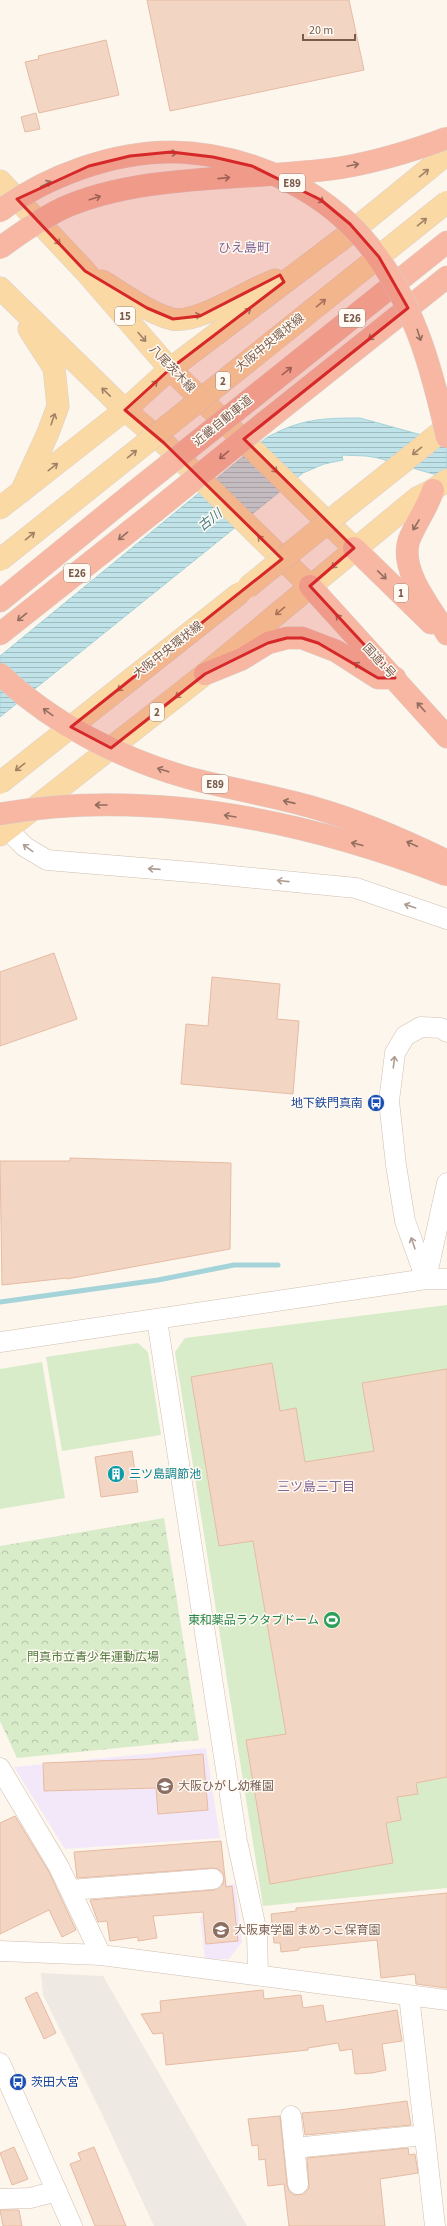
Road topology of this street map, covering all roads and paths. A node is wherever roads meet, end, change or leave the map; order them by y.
1 (447, 138) edge
2 (447, 154) edge
3 (0, 181) edge
4 (447, 202) edge
5 (0, 211) edge
6 (447, 242) edge
7 (0, 248) edge
8 (85, 271) junction
9 (299, 272) junction
10 (447, 277) edge
11 (0, 288) edge
12 (17, 305) junction
13 (170, 369) junction
14 (125, 410) junction
15 (447, 427) edge
16 (447, 438) edge
17 (440, 485) edge
18 (21, 493) junction
19 (0, 508) edge
20 (354, 548) junction
21 (0, 560) edge
22 (310, 586) junction
23 (0, 601) edge
24 (0, 634) edge
25 (447, 634) edge
26 (447, 639) edge
27 (0, 674) edge
28 (205, 674) junction
29 (395, 678) junction
30 (447, 737) edge
31 (0, 783) edge
32 (2, 826) edge
33 (447, 861) edge
34 (447, 875) edge
35 (447, 919) edge
36 (447, 1032) edge
37 (447, 1183) edge
38 (447, 1278) edge
39 (426, 1280) junction
40 (157, 1320) junction
41 (0, 1342) edge
42 (0, 1768) edge
43 (213, 1879) dead end
44 (70, 1890) junction
45 (0, 1951) edge
46 (101, 1955) junction
47 (258, 1975) junction
48 (409, 1995) junction
49 (447, 2000) edge
50 (0, 2063) edge
51 (291, 2116) dead end
52 (425, 2135) junction
53 (294, 2148) junction
54 (298, 2184) dead end
55 (57, 2191) junction
56 (0, 2198) edge
57 (439, 2222) edge
58 (72, 2226) edge

7 -> 1 highway, E89, bridge
9 -> 2 main road
3 -> 8 main road, 八尾茨木線 / 15
21 -> 4 main road, 大阪中央環状線 / 2, bridge
5 -> 16 highway, E89, bridge
23 -> 6 highway, 近畿自動車道 / E26, bridge
8 -> 9 main road
8 -> 13 main road, 八尾茨木線 / 15
13 -> 9 main road
10 -> 24 highway, E26, bridge
11 - 12 main road
14 -> 12 main road
18 -> 12 main road
14 -> 13 main road
13 -> 20 main road, 八尾茨木線 / 15
18 -> 14 main road
22 -> 14 main road
15 -> 31 main road, 大阪中央環状線, bridge
17 - 20 main road, 2
17 -> 25 highway
18 - 19 main road
20 -> 22 main road, 2
20 -> 26 highway, 1
22 -> 28 main road, 2
29 -> 22 highway, 国道1号
33 -> 27 highway, E89, bridge
29 -> 28 highway
28 -> 32 main road, 2
30 -> 29 highway, 国道1号
34 -> 32 highway, bridge
35 -> 32 street
39 -> 36 street
37 - 39 street
38 - 39 street
39 - 40 street
40 - 41 street
40 - 47 street
42 - 44 street
43 - 44 street
44 - 46 street
45 - 46 street
46 - 47 street
47 - 48 street
48 - 49 street
48 - 52 street
50 - 55 street
51 - 53 street
52 - 53 street
52 - 57 street
53 - 54 street
55 - 56 street
55 - 58 street

